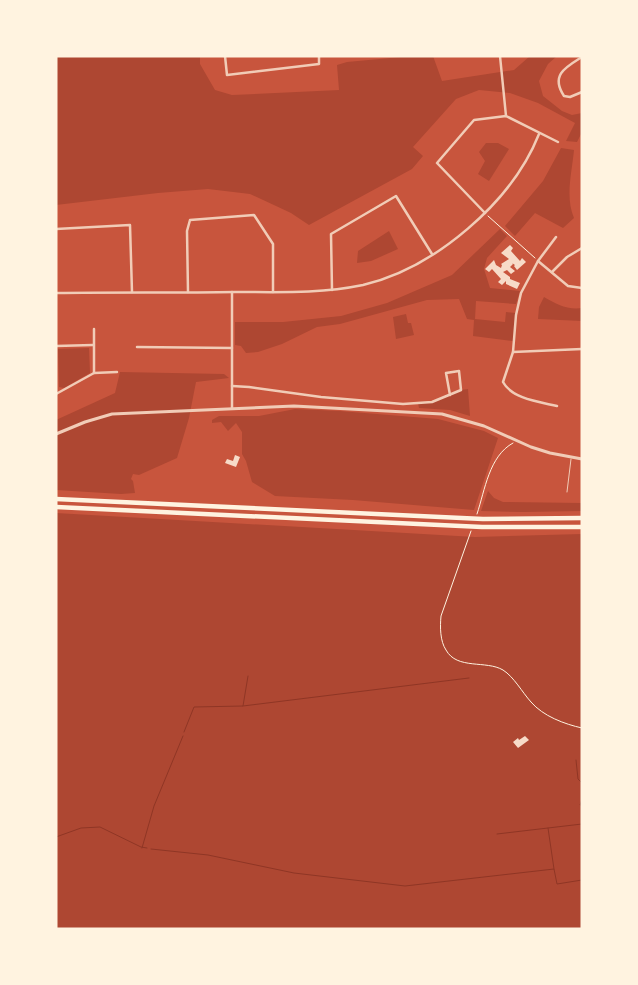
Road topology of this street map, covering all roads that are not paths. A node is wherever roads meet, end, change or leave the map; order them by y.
1 (225, 56) edge
2 (319, 56) edge
3 (500, 56) edge
4 (582, 56) edge
5 (582, 92) edge
6 (506, 116) junction
7 (539, 134) junction
8 (558, 142) dead end
9 (486, 213) junction
10 (56, 229) edge
11 (556, 237) dead end
12 (582, 248) edge
13 (432, 254) junction
14 (538, 261) junction
15 (552, 273) junction
16 (582, 288) edge
17 (332, 290) junction
18 (132, 292) junction
19 (232, 292) junction
20 (274, 292) junction
21 (56, 293) edge
22 (188, 293) junction
23 (94, 329) dead end
24 (94, 345) junction
25 (56, 346) edge
26 (137, 347) dead end
27 (232, 348) junction
28 (582, 349) edge
29 (513, 352) junction
30 (116, 372) dead end
31 (94, 373) junction
32 (232, 386) junction
33 (56, 394) edge
34 (450, 395) junction
35 (557, 406) dead end
36 (232, 410) junction
37 (56, 434) edge
38 (572, 458) junction
39 (582, 459) edge
40 (567, 492) dead end
41 (56, 499) edge
42 (56, 507) edge
43 (582, 518) edge
44 (582, 527) edge

1 - 2 street
3 - 6 street
4 - 5 street
6 - 7 street
6 - 9 street
7 - 8 street
7 - 9 street
9 - 13 street
10 - 18 street
11 - 14 street
12 - 15 street
13 - 17 street
13 - 17 street
14 - 15 street
14 - 29 street
15 - 16 street
17 - 20 street
18 - 21 street
18 - 22 street
19 - 20 street
19 - 22 street
19 - 27 street
20 - 22 street
23 - 24 street
24 - 25 street
24 - 31 street
26 - 27 street
27 - 32 street
28 - 29 street
29 - 35 street
30 - 31 street
31 - 33 street
32 - 34 street
32 - 36 street
34 - 34 street
36 - 37 street
36 - 38 street
38 - 39 street
38 - 40 lane
41 - 43 highway
42 - 44 highway

